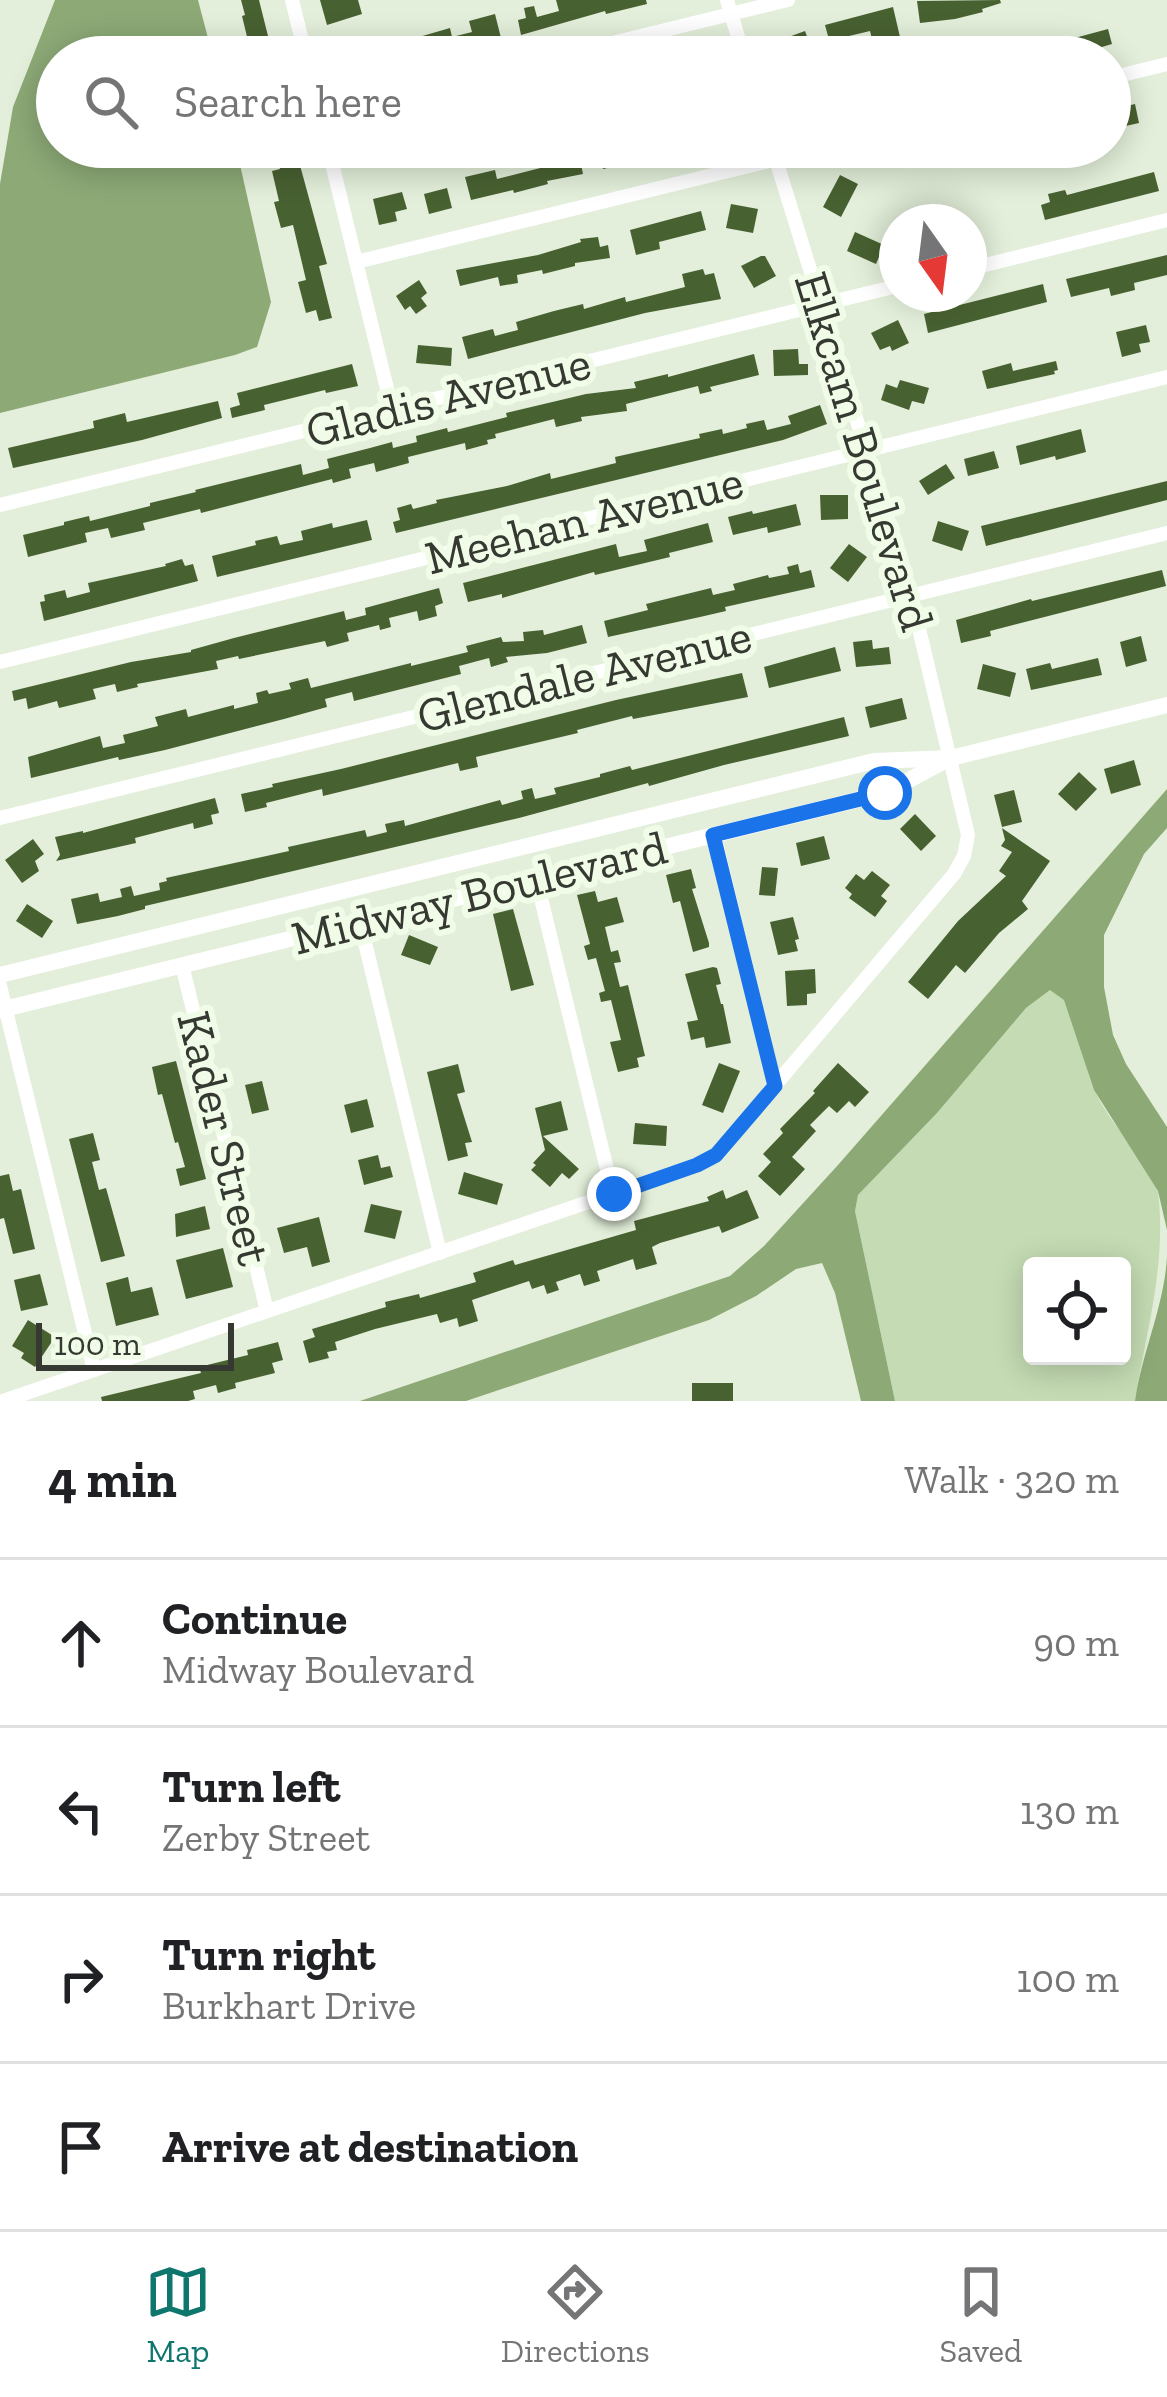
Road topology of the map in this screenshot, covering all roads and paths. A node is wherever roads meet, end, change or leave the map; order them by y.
1 (292, 0) edge
2 (788, 0) edge
3 (729, 7) edge
4 (301, 36) edge
5 (628, 36) edge
6 (738, 36) edge
7 (1167, 64) edge
8 (1131, 73) edge
9 (333, 168) edge
10 (716, 168) edge
11 (779, 168) edge
12 (1167, 220) edge
13 (356, 262) junction
14 (987, 264) edge
15 (879, 290) edge
16 (821, 305) junction
17 (1167, 376) edge
18 (392, 410) junction
19 (866, 450) junction
20 (0, 505) edge
21 (1167, 533) edge
22 (911, 595) junction
23 (0, 662) edge
24 (1167, 705) edge
25 (951, 758) junction
26 (0, 818) edge
27 (713, 835) junction
28 (536, 878) junction
29 (360, 922) junction
30 (182, 965) junction
31 (0, 975) edge
32 (0, 986) edge
33 (3, 1009) edge
34 (775, 1086) junction
35 (614, 1194) junction
36 (440, 1252) junction
37 (267, 1311) junction
38 (94, 1370) junction
39 (3, 1401) edge

1 - 4 street
2 - 3 street
3 - 5 street
3 - 6 street
7 - 8 street
9 - 13 street
10 - 13 street
11 - 16 street, Elkcam Boulevard
12 - 14 street
13 - 18 street
15 - 16 street, Gladis Avenue
16 - 18 street, Gladis Avenue
16 - 19 street, Elkcam Boulevard
17 - 19 street, Meehan Avenue
18 - 20 street, Gladis Avenue
19 - 22 street, Elkcam Boulevard
19 - 23 street, Meehan Avenue
21 - 22 street, Glendale Avenue
22 - 25 street, Elkcam Boulevard
22 - 26 street, Glendale Avenue
24 - 25 street, Midway Boulevard
25 - 27 street, Midway Boulevard
25 - 31 street, Midway Boulevard
25 - 34 street, Elkcam Boulevard
27 - 28 street, Midway Boulevard
27 - 34 street
28 - 29 street, Midway Boulevard
28 - 35 street
29 - 30 street, Midway Boulevard
29 - 36 street
30 - 33 street, Midway Boulevard
30 - 37 street, Kader Street
32 - 33 street
33 - 38 street
34 - 35 street, Elkcam Boulevard
35 - 36 street, Elkcam Boulevard
36 - 37 street, Elkcam Boulevard
37 - 38 street, Elkcam Boulevard
38 - 39 street, Elkcam Boulevard

